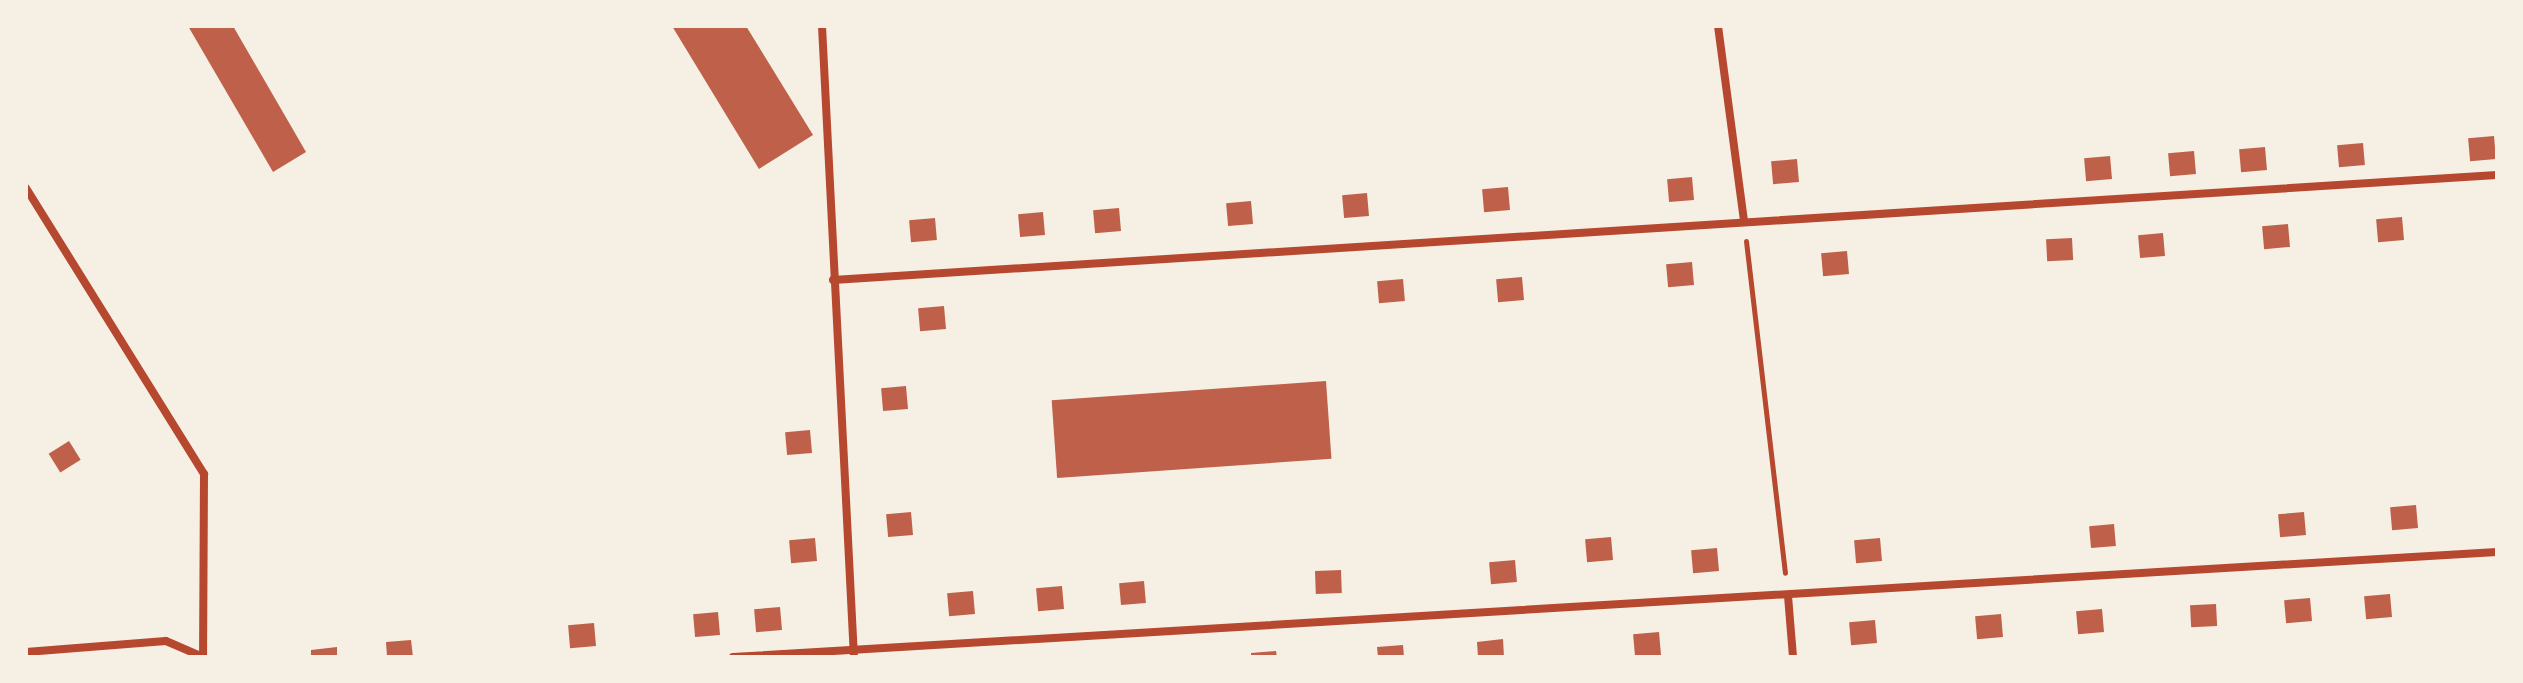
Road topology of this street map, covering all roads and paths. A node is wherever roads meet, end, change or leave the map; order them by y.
1 (822, 26) edge
2 (1718, 26) edge
3 (2497, 175) edge
4 (26, 188) edge
5 (1744, 221) junction
6 (833, 280) junction
7 (2497, 552) edge
8 (1788, 596) junction
9 (26, 652) edge
10 (853, 653) edge
11 (203, 656) edge
12 (733, 657) edge
13 (1793, 657) edge

1 - 6 street
2 - 5 street
3 - 5 street
4 - 11 street
5 - 6 street
5 - 8 path
6 - 10 street
7 - 8 street
8 - 10 street
8 - 13 street
9 - 11 street
10 - 12 street

